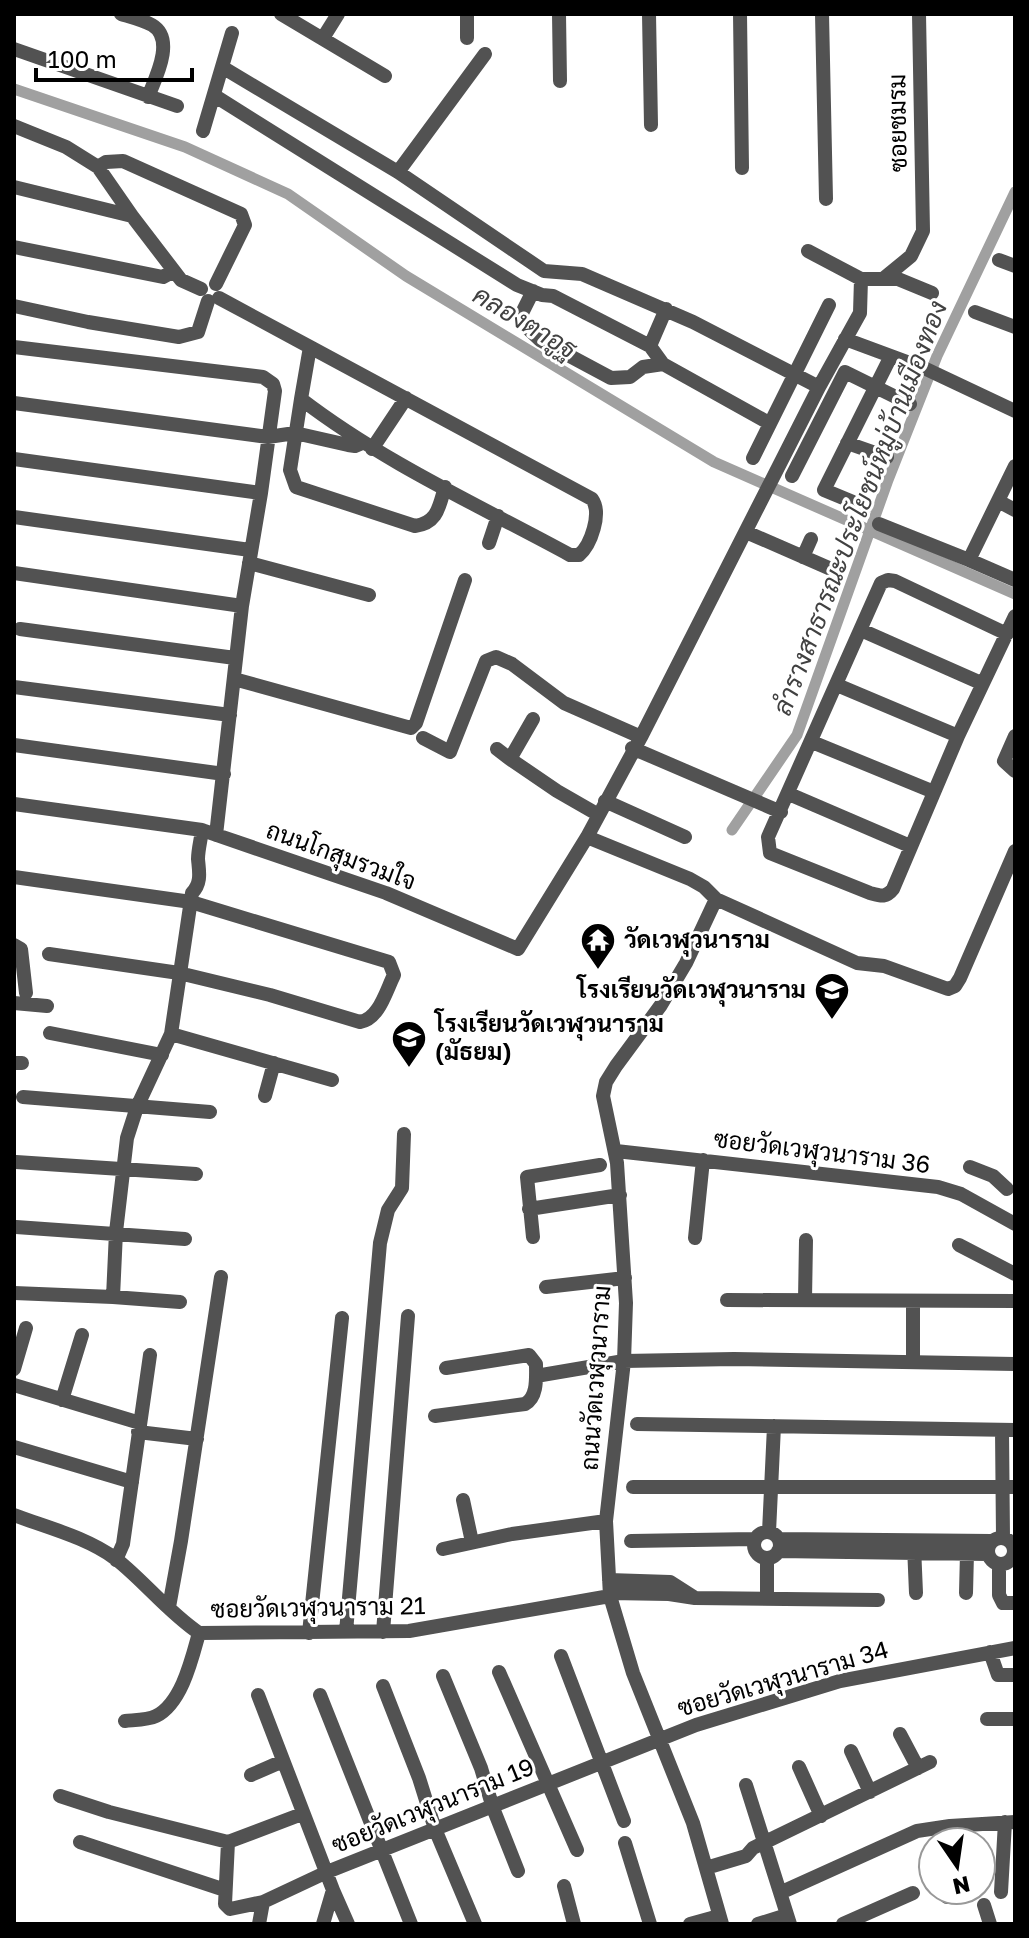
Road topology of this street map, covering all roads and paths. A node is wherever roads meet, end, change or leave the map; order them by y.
1 (121, 14) edge
2 (281, 14) edge
3 (338, 14) edge
4 (467, 14) edge
5 (559, 14) edge
6 (649, 14) edge
7 (740, 14) edge
8 (822, 14) edge
9 (919, 14) edge
10 (157, 20) edge
11 (232, 33) dead end
12 (323, 38) junction
13 (467, 38) dead end
14 (14, 49) edge
15 (485, 54) dead end
16 (222, 67) junction
17 (385, 76) dead end
18 (560, 81) dead end
19 (215, 96) junction
20 (148, 97) junction
21 (177, 106) dead end
22 (651, 125) dead end
23 (14, 126) edge
24 (203, 131) dead end
25 (98, 167) junction
26 (742, 168) dead end
27 (398, 172) junction
28 (14, 187) edge
29 (826, 199) dead end
30 (132, 216) junction
31 (14, 247) edge
32 (808, 251) dead end
33 (999, 260) dead end
34 (1015, 266) edge
35 (174, 271) junction
36 (861, 279) junction
37 (883, 279) junction
38 (533, 291) junction
39 (211, 293) junction
40 (932, 293) dead end
41 (829, 305) dead end
42 (14, 306) edge
43 (666, 309) junction
44 (975, 312) dead end
45 (1015, 327) edge
46 (845, 339) junction
47 (650, 346) junction
48 (14, 347) edge
49 (310, 347) junction
50 (891, 356) junction
51 (663, 364) junction
52 (792, 375) junction
53 (819, 387) junction
54 (875, 387) junction
55 (406, 398) junction
56 (301, 399) junction
57 (14, 403) edge
58 (910, 404) dead end
59 (1015, 411) edge
60 (769, 423) junction
61 (295, 433) junction
62 (268, 437) junction
63 (847, 443) junction
64 (367, 446) junction
65 (887, 457) dead end
66 (753, 458) dead end
67 (14, 459) edge
68 (1015, 466) edge
69 (792, 476) dead end
70 (445, 487) junction
71 (261, 493) junction
72 (998, 501) junction
73 (865, 507) dead end
74 (1015, 510) edge
75 (498, 516) junction
76 (14, 517) edge
77 (879, 524) dead end
78 (746, 532) junction
79 (811, 539) dead end
80 (489, 543) dead end
81 (249, 556) junction
82 (803, 557) junction
83 (969, 560) junction
84 (831, 569) dead end
85 (14, 573) edge
86 (465, 580) dead end
87 (1015, 580) edge
88 (369, 595) dead end
89 (242, 606) junction
90 (1015, 616) edge
91 (20, 629) dead end
92 (861, 630) junction
93 (1007, 634) junction
94 (235, 658) junction
95 (234, 679) junction
96 (981, 683) junction
97 (837, 685) junction
98 (14, 687) edge
99 (230, 715) junction
100 (533, 719) dead end
101 (958, 736) junction
102 (1015, 736) edge
103 (423, 738) dead end
104 (637, 742) junction
105 (812, 742) junction
106 (14, 745) edge
107 (497, 749) dead end
108 (510, 759) junction
109 (1015, 771) edge
110 (224, 774) junction
111 (934, 792) junction
112 (789, 794) junction
113 (14, 804) edge
114 (601, 808) junction
115 (781, 812) junction
116 (209, 833) junction
117 (587, 837) junction
118 (685, 837) dead end
119 (910, 846) junction
120 (1015, 851) edge
121 (14, 877) edge
122 (191, 897) junction
123 (716, 899) junction
124 (14, 945) edge
125 (49, 954) dead end
126 (179, 973) junction
127 (20, 998) edge
128 (47, 1006) dead end
129 (50, 1033) dead end
130 (171, 1034) junction
131 (162, 1055) junction
132 (274, 1063) junction
133 (332, 1080) dead end
134 (265, 1096) dead end
135 (23, 1097) dead end
136 (137, 1107) junction
137 (210, 1112) dead end
138 (404, 1134) dead end
139 (616, 1151) junction
140 (703, 1160) junction
141 (16, 1162) edge
142 (600, 1165) dead end
143 (970, 1167) dead end
144 (123, 1168) junction
145 (196, 1174) dead end
146 (1011, 1186) edge
147 (620, 1195) junction
148 (529, 1209) junction
149 (995, 1214) junction
150 (1015, 1224) edge
151 (16, 1227) dead end
152 (116, 1232) junction
153 (533, 1237) dead end
154 (695, 1238) dead end
155 (185, 1239) dead end
156 (806, 1240) dead end
157 (959, 1245) dead end
158 (1015, 1274) edge
159 (221, 1277) dead end
160 (625, 1278) junction
161 (546, 1287) dead end
162 (14, 1293) edge
163 (113, 1297) junction
164 (727, 1300) dead end
165 (805, 1300) junction
166 (913, 1301) junction
167 (1015, 1301) edge
168 (180, 1302) dead end
169 (408, 1316) dead end
170 (342, 1318) dead end
171 (26, 1328) dead end
172 (82, 1335) dead end
173 (150, 1355) dead end
174 (624, 1361) junction
175 (913, 1362) junction
176 (1015, 1364) edge
177 (446, 1368) dead end
178 (14, 1369) edge
179 (536, 1376) junction
180 (14, 1385) edge
181 (62, 1400) junction
182 (435, 1416) dead end
183 (637, 1424) dead end
184 (774, 1426) junction
185 (139, 1427) junction
186 (1009, 1430) edge
187 (197, 1439) junction
188 (14, 1447) edge
189 (132, 1482) junction
190 (633, 1487) dead end
191 (773, 1487) junction
192 (1009, 1487) edge
193 (463, 1500) dead end
194 (14, 1515) edge
195 (606, 1521) junction
196 (754, 1539) junction
197 (631, 1541) dead end
198 (472, 1542) junction
199 (773, 1545) junction
200 (914, 1547) junction
201 (1001, 1548) edge
202 (443, 1549) dead end
203 (967, 1553) junction
204 (116, 1560) junction
205 (609, 1590) junction
206 (916, 1593) dead end
207 (966, 1593) dead end
208 (767, 1598) junction
209 (878, 1600) dead end
210 (1015, 1603) edge
211 (169, 1607) junction
212 (346, 1632) junction
213 (383, 1632) junction
214 (199, 1633) junction
215 (309, 1633) junction
216 (1015, 1648) edge
217 (990, 1652) junction
218 (561, 1656) dead end
219 (499, 1672) dead end
220 (1015, 1675) edge
221 (443, 1676) dead end
222 (383, 1686) dead end
223 (258, 1695) dead end
224 (320, 1695) dead end
225 (987, 1719) dead end
226 (1015, 1719) edge
227 (125, 1721) dead end
228 (900, 1734) dead end
229 (659, 1739) junction
230 (851, 1751) dead end
231 (283, 1761) junction
232 (601, 1761) junction
233 (799, 1767) dead end
234 (251, 1775) dead end
235 (547, 1785) junction
236 (746, 1785) dead end
237 (870, 1792) junction
238 (60, 1796) dead end
239 (493, 1808) junction
240 (302, 1814) junction
241 (821, 1816) junction
242 (624, 1821) dead end
243 (1010, 1822) edge
244 (950, 1826) edge
245 (435, 1829) junction
246 (917, 1831) edge
247 (80, 1842) dead end
248 (228, 1842) junction
249 (625, 1843) dead end
250 (766, 1843) junction
251 (577, 1850) dead end
252 (380, 1851) junction
253 (746, 1856) junction
254 (771, 1859) junction
255 (706, 1868) junction
256 (518, 1871) dead end
257 (327, 1872) junction
258 (564, 1886) dead end
259 (333, 1890) junction
260 (782, 1892) junction
261 (1001, 1892) dead end
262 (913, 1893) dead end
263 (225, 1897) junction
264 (263, 1902) junction
265 (789, 1919) edge
266 (720, 1920) edge
267 (259, 1924) edge
268 (323, 1924) edge
269 (348, 1924) edge
270 (411, 1924) edge
271 (475, 1924) edge
272 (574, 1924) edge
273 (650, 1924) edge
274 (690, 1924) edge
275 (758, 1924) edge
276 (843, 1924) edge

1 - 10 street
2 - 12 street
3 - 12 street
4 - 13 street
5 - 18 street
6 - 22 street
7 - 26 street
8 - 29 street
9 - 37 street, ซอยชมรม
10 - 20 street
11 - 16 street
12 - 17 street
14 - 20 street
15 - 27 street
16 - 19 street
16 - 27 street
19 - 24 street
19 - 38 street
20 - 21 street
23 - 25 street
25 - 30 street
25 - 39 street
27 - 43 street
28 - 30 street
30 - 35 street
31 - 35 street
32 - 36 street
33 - 34 street
35 - 39 street
36 - 37 street
36 - 46 street
37 - 40 street
38 - 47 street
38 - 51 street
39 - 42 street
39 - 49 street
41 - 52 street
43 - 47 street
43 - 52 street
44 - 45 street
46 - 50 street
46 - 53 street
47 - 51 street
48 - 62 street
49 - 55 street
49 - 56 street
50 - 54 street
50 - 59 street
51 - 60 street
52 - 53 street
52 - 60 street
53 - 78 street
54 - 58 street
54 - 63 street
54 - 69 street
55 - 64 street
55 - 75 street
56 - 61 street
56 - 64 street
57 - 62 street
60 - 66 street
61 - 62 street
61 - 64 street
61 - 70 street
62 - 71 street
63 - 65 street
63 - 73 street
64 - 70 street
67 - 71 street
68 - 72 street
70 - 75 street
71 - 81 street
72 - 74 street
72 - 83 street
75 - 80 street
76 - 81 street
77 - 83 street
78 - 82 street
78 - 104 street
79 - 82 street
81 - 88 street
81 - 89 street
82 - 84 street
83 - 87 street
85 - 89 street
86 - 95 street
89 - 94 street
90 - 93 street
91 - 94 street
92 - 93 street
92 - 96 street
92 - 97 street
93 - 96 street
94 - 95 street
95 - 99 street
96 - 101 street
97 - 101 street
97 - 105 street
98 - 99 street
99 - 110 street
100 - 108 street
101 - 111 street
102 - 109 street
103 - 104 street
104 - 114 street
104 - 115 street
105 - 111 street
105 - 112 street
106 - 110 street
107 - 108 street
108 - 114 street
110 - 116 street
111 - 119 street
112 - 115 street
112 - 119 street
113 - 116 street, ถนนโกสุมรวมใจ
114 - 117 street
114 - 118 street
115 - 119 street
116 - 117 street, ถนนโกสุมรวมใจ
116 - 122 street
117 - 123 street
120 - 123 street
121 - 122 street
122 - 126 street
122 - 126 street
123 - 139 street, ถนนวัดเวฬุวนาราม
124 - 127 street
125 - 126 street
126 - 130 street
127 - 128 street
129 - 131 street
130 - 131 street
130 - 132 street
131 - 136 street
132 - 133 street
132 - 134 street
135 - 136 street
136 - 137 street
136 - 144 street
138 - 212 street
139 - 140 street, ซอยวัดเวฬุวนาราม 36
139 - 147 street, ถนนวัดเวฬุวนาราม
140 - 149 street, ซอยวัดเวฬุวนาราม 36
140 - 154 street
141 - 144 street
142 - 148 street
143 - 146 street
144 - 145 street
144 - 152 street
146 - 149 street
147 - 148 street
147 - 160 street, ถนนวัดเวฬุวนาราม
148 - 153 street
149 - 150 street, ซอยวัดเวฬุวนาราม 36
151 - 152 street
152 - 155 street
152 - 163 street
156 - 165 street
157 - 158 street
159 - 187 street
160 - 161 street
160 - 174 street, ถนนวัดเวฬุวนาราม
162 - 163 street
163 - 168 street
164 - 165 street
165 - 166 street
166 - 167 street
166 - 175 street
169 - 213 street
170 - 215 street
171 - 178 street
172 - 181 street
173 - 185 street
174 - 175 street
174 - 179 street
174 - 195 street, ถนนวัดเวฬุวนาราม
175 - 176 street
177 - 179 street
179 - 182 street
180 - 181 street
181 - 185 street
183 - 184 street
184 - 186 street
184 - 191 street
185 - 187 street
185 - 189 street
186 - 192 street
187 - 211 street
188 - 189 street
189 - 204 street
190 - 191 street
191 - 192 street
191 - 199 street
192 - 201 street
193 - 198 street
194 - 204 street, ซอยวัดเวฬุวนาราม 21
195 - 198 street
195 - 205 street, ถนนวัดเวฬุวนาราม
196 - 197 street
196 - 199 street
196 - 199 street
198 - 202 street
199 - 200 street
199 - 208 street
200 - 201 street
200 - 203 street
200 - 206 street
201 - 203 street
201 - 210 street
203 - 207 street
204 - 211 street, ซอยวัดเวฬุวนาราม 21
205 - 208 street, ซอยวัดเวฬุวนาราม 21
205 - 213 street, ซอยวัดเวฬุวนาราม 21
205 - 229 street, ถนนวัดเวฬุวนาราม
208 - 209 street, ซอยวัดเวฬุวนาราม 21
211 - 214 street, ซอยวัดเวฬุวนาราม 21
212 - 213 street, ซอยวัดเวฬุวนาราม 21
212 - 215 street, ซอยวัดเวฬุวนาราม 21
214 - 215 street, ซอยวัดเวฬุวนาราม 21
214 - 227 street
216 - 217 street, ซอยวัดเวฬุวนาราม 34
217 - 220 street
217 - 229 street, ซอยวัดเวฬุวนาราม 34
218 - 232 street
219 - 235 street
221 - 239 street
222 - 245 street
223 - 231 street
224 - 252 street
225 - 226 street
228 - 237 street
229 - 232 street, ซอยวัดเวฬุวนาราม 19
229 - 255 street, ถนนวัดเวฬุวนาราม
230 - 237 street
231 - 234 street
231 - 240 street
232 - 235 street, ซอยวัดเวฬุวนาราม 19
232 - 242 street
233 - 241 street
235 - 239 street, ซอยวัดเวฬุวนาราม 19
235 - 251 street
236 - 250 street
237 - 241 street
238 - 248 street
239 - 245 street, ซอยวัดเวฬุวนาราม 19
239 - 256 street
240 - 248 street
240 - 257 street
241 - 250 street
243 - 244 street
243 - 261 street
245 - 252 street, ซอยวัดเวฬุวนาราม 19
245 - 271 street
246 - 260 street
247 - 263 street
248 - 263 street
249 - 273 street
250 - 253 street
250 - 254 street
252 - 257 street, ซอยวัดเวฬุวนาราม 19
252 - 270 street
253 - 254 street
253 - 255 street
254 - 260 street
255 - 266 street, ถนนวัดเวฬุวนาราม
257 - 259 street
257 - 264 street, ซอยวัดเวฬุวนาราม 19
258 - 272 street
259 - 268 street
259 - 269 street
260 - 265 street
262 - 276 street
263 - 264 street, ซอยวัดเวฬุวนาราม 19
264 - 267 street
265 - 275 street
266 - 274 street

